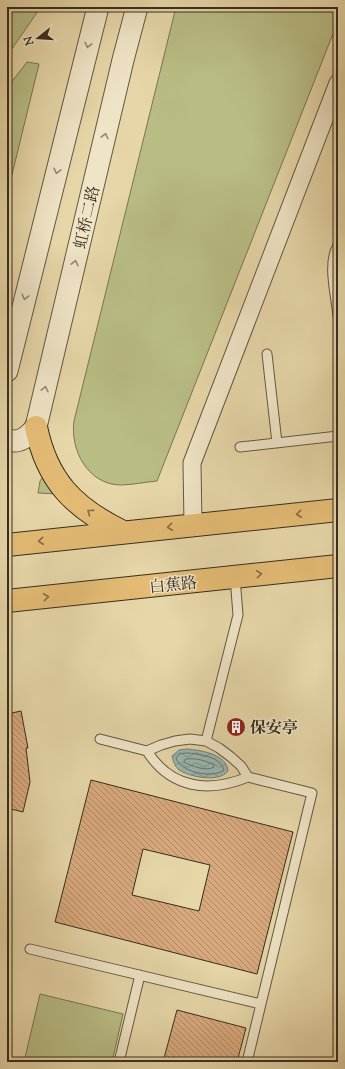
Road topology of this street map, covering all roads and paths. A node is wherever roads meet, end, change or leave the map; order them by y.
1 (98, 7) edge
2 (137, 7) edge
3 (338, 83) edge
4 (338, 245) edge
5 (338, 316) edge
6 (267, 354) dead end
7 (7, 371) edge
8 (36, 427) junction
9 (338, 436) edge
10 (7, 439) edge
11 (277, 443) junction
12 (240, 447) dead end
13 (338, 510) edge
14 (193, 524) junction
15 (123, 532) junction
16 (7, 545) edge
17 (338, 566) edge
18 (235, 577) junction
19 (7, 601) edge
20 (100, 739) dead end
21 (206, 741) junction
22 (147, 751) junction
23 (248, 776) junction
24 (30, 949) dead end
25 (140, 976) junction
26 (261, 1004) junction
27 (119, 1062) edge
28 (247, 1062) edge

1 -> 7 street
8 -> 2 street, 虹桥二路
3 - 14 street
4 - 5 lane
6 - 11 lane
8 - 10 street
15 -> 8 main road
9 - 11 lane
11 - 12 lane
13 -> 14 main road
14 -> 15 main road
15 -> 16 main road
18 -> 17 main road, 白蕉路
19 -> 18 main road, 白蕉路
18 - 21 lane
20 - 22 lane
21 - 22 lane
21 - 23 lane
22 - 23 lane
23 - 26 lane
24 - 25 lane
25 - 26 lane
25 - 27 lane
26 - 28 lane

